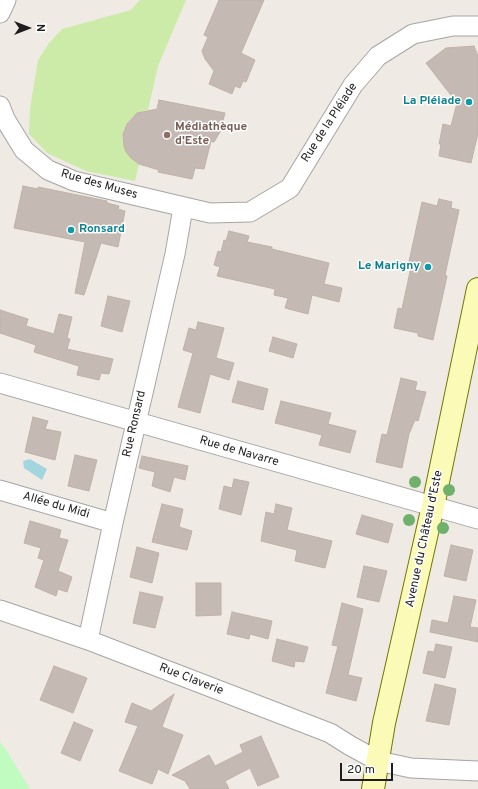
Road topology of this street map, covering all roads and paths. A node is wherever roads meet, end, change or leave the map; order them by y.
1 (6, 0) edge
2 (0, 13) edge
3 (478, 26) edge
4 (0, 106) edge
5 (184, 208) junction
6 (478, 289) edge
7 (0, 383) edge
8 (136, 423) junction
9 (0, 490) edge
10 (433, 506) junction
11 (478, 519) edge
12 (113, 522) junction
13 (0, 610) edge
14 (88, 640) junction
15 (378, 761) junction
16 (478, 771) edge
17 (373, 789) edge

1 - 2 street
3 - 5 street, Rue de la Pléiade
4 - 5 street, Rue des Muses
5 - 8 street, Rue Ronsard
6 - 10 street, Avenue du Château d'Este
7 - 8 street, Rue de Navarre
8 - 10 street, Rue de Navarre
8 - 12 street, Rue Ronsard
9 - 12 street, Allée du Midi
10 - 11 street, Rue de Navarre
10 - 15 street, Avenue du Château d'Este
12 - 14 street, Rue Ronsard
13 - 14 street, Rue Claverie
14 - 15 street, Rue Claverie
15 - 16 street, Rue Claverie
15 - 17 street, Avenue du Château d'Este

